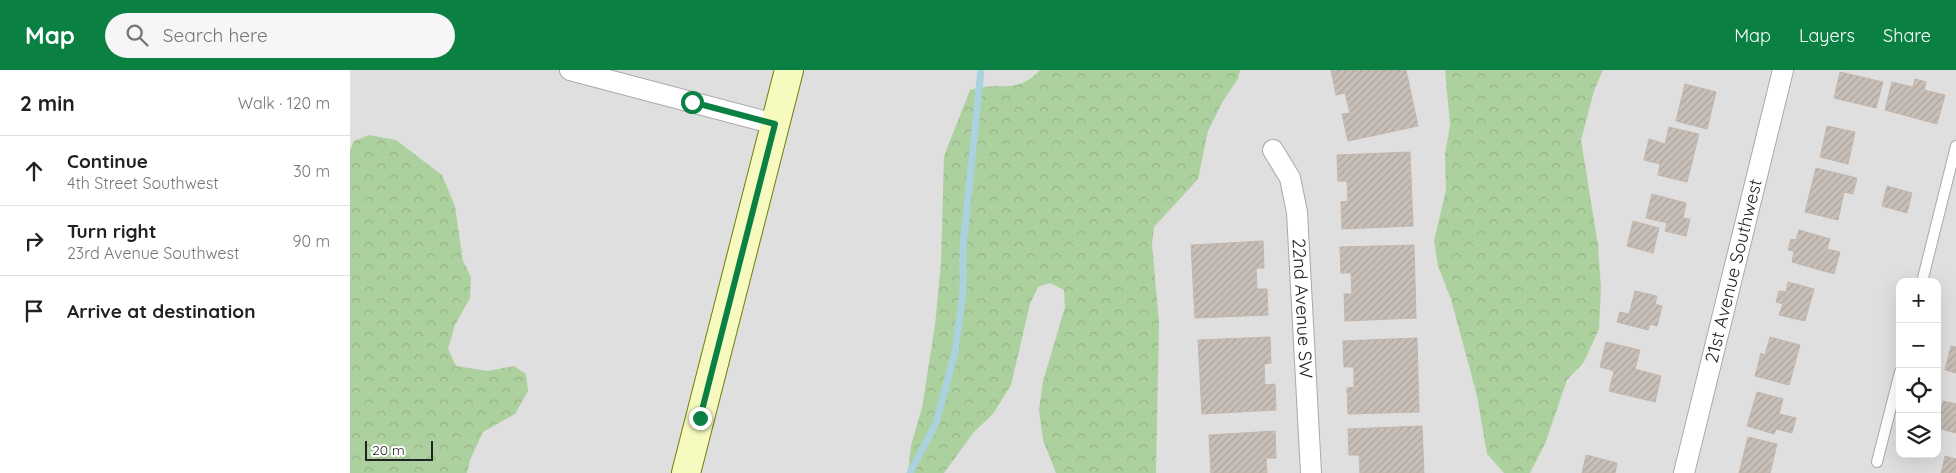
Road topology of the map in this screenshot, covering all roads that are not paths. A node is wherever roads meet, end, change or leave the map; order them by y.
1 (570, 70) edge
2 (789, 70) edge
3 (1783, 70) edge
4 (775, 124) junction
5 (1956, 146) edge
6 (1273, 150) dead end
7 (1923, 278) edge
8 (1896, 388) edge
9 (1877, 462) dead end
10 (686, 473) edge
11 (1311, 473) edge
12 (1684, 473) edge

1 - 4 street
2 - 4 street
3 - 12 street, 21st Avenue Southwest
4 - 10 street
5 - 7 lane
6 - 11 street, 22nd Avenue SW
8 - 9 lane

